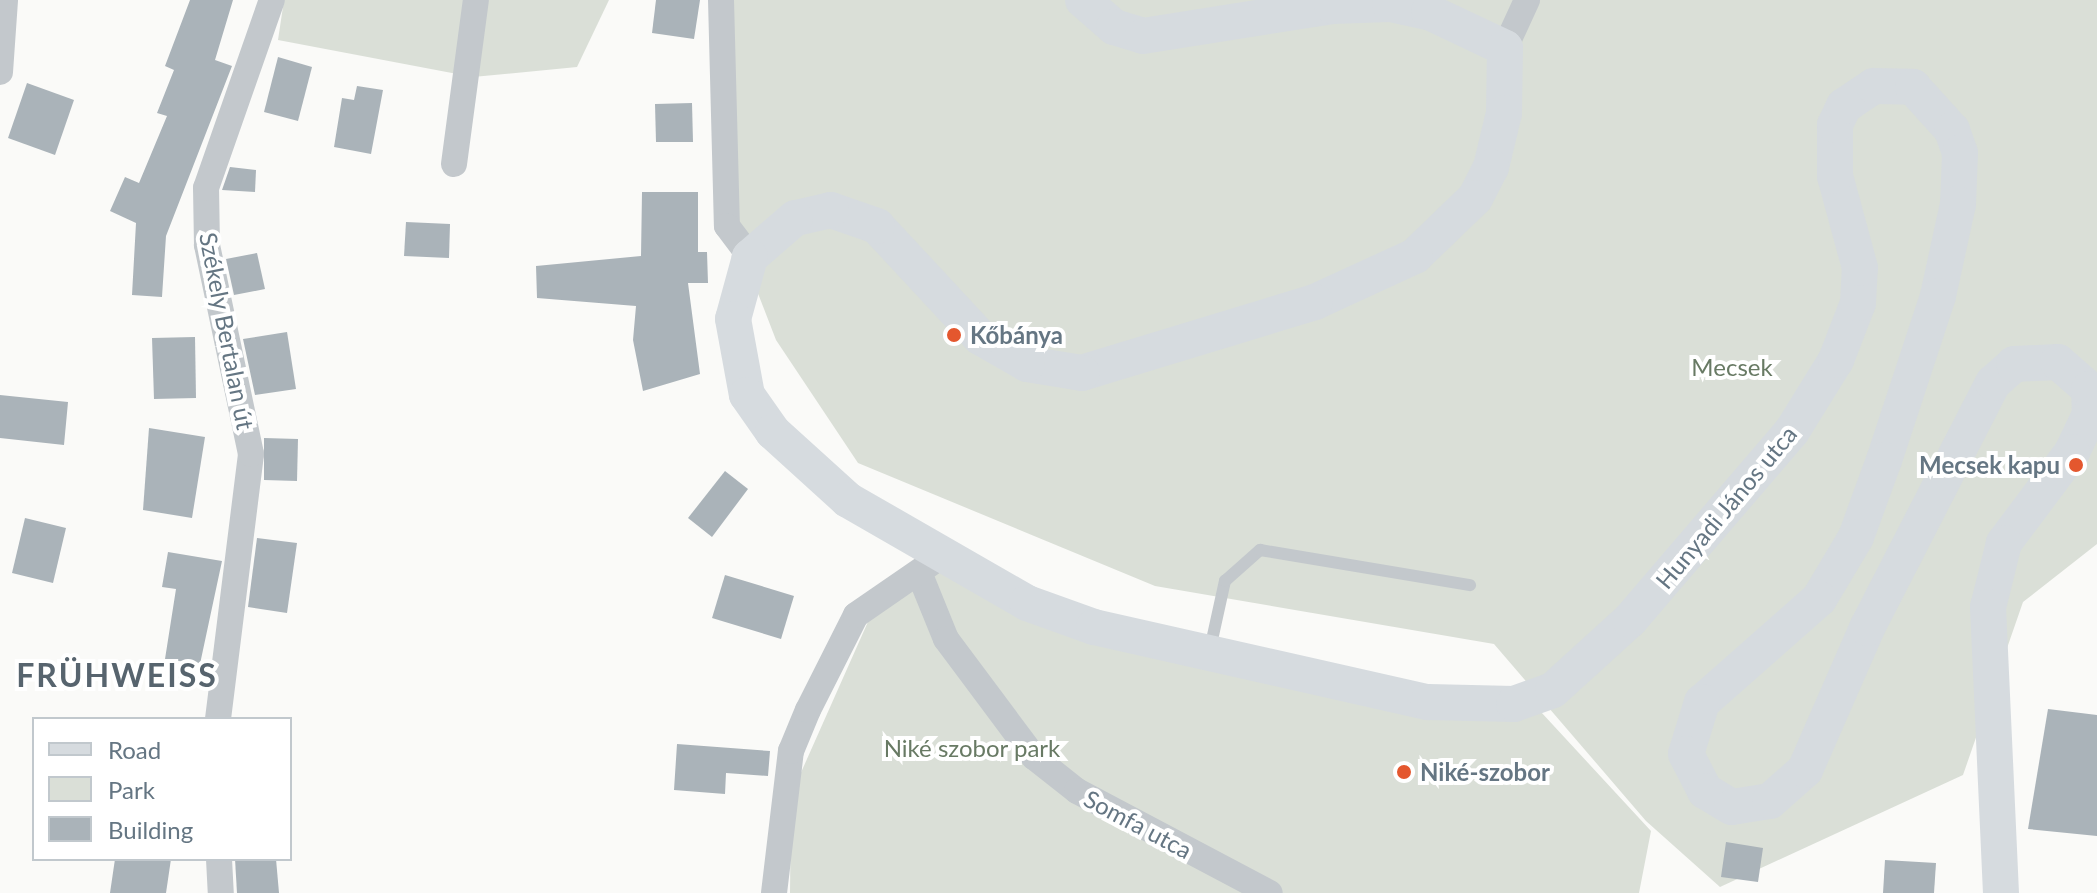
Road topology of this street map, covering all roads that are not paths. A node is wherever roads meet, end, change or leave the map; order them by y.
1 (5, 0) edge
2 (272, 0) edge
3 (476, 0) edge
4 (721, 0) edge
5 (1083, 0) edge
6 (1527, 0) edge
7 (1505, 48) junction
8 (0, 72) edge
9 (454, 164) dead end
10 (750, 257) junction
11 (928, 565) junction
12 (1470, 585) dead end
13 (1210, 649) junction
14 (218, 717) edge
15 (219, 861) edge
16 (221, 893) edge
17 (774, 893) edge
18 (1270, 893) edge
19 (2001, 893) edge

1 - 8 street
2 - 14 street, Székely Bertalan út
3 - 9 street
4 - 10 street
5 - 7 street
6 - 7 street
7 - 10 street
10 - 11 street, Hunyadi János utca
11 - 13 street, Hunyadi János utca
11 - 17 street
11 - 18 street, Somfa utca
12 - 13 lane
13 - 19 street, Hunyadi János utca
15 - 16 street

